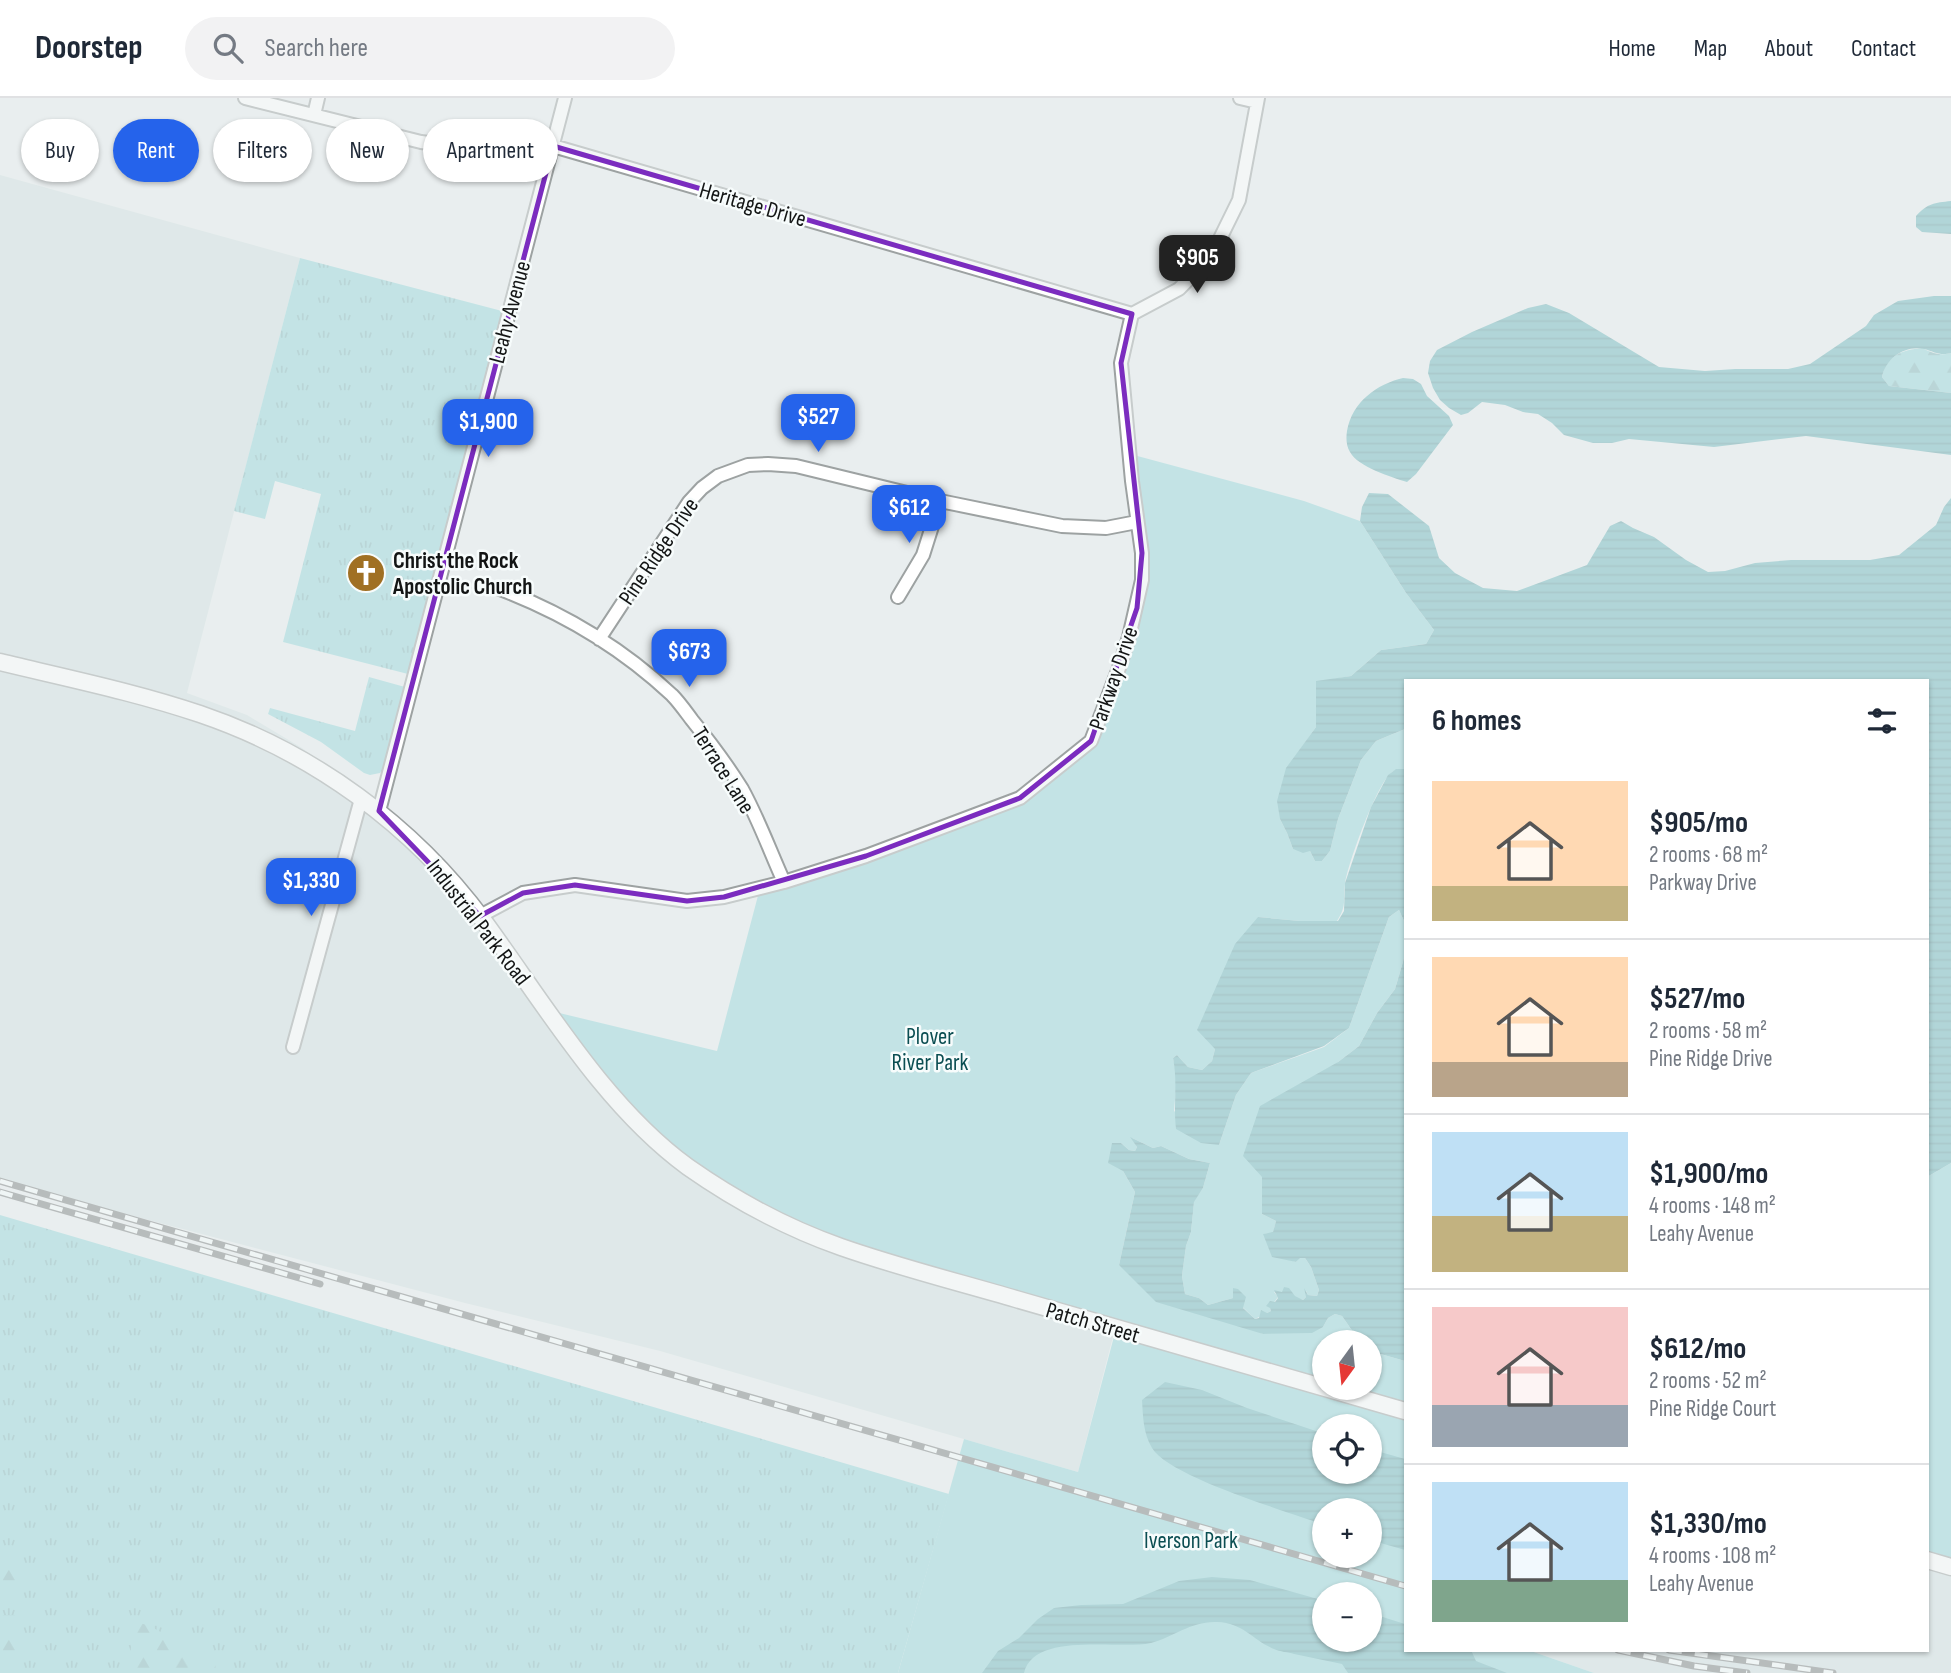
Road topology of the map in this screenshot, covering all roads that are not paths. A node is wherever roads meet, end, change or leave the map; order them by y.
1 (245, 98) edge
2 (318, 98) edge
3 (565, 98) edge
4 (1240, 98) edge
5 (1258, 100) edge
6 (314, 115) junction
7 (558, 126) edge
8 (423, 142) edge
9 (558, 147) edge
10 (544, 182) edge
11 (1132, 314) junction
12 (940, 501) junction
13 (1137, 522) junction
14 (500, 589) dead end
15 (898, 597) dead end
16 (599, 639) junction
17 (0, 662) edge
18 (361, 799) junction
19 (379, 811) junction
20 (784, 882) junction
21 (480, 916) junction
22 (293, 1047) dead end
23 (784, 1224) joint
24 (1404, 1410) edge
25 (1929, 1561) edge
26 (1951, 1567) edge

1 - 6 street, Heritage Drive
2 - 6 street
3 - 7 street, Leahy Avenue
4 - 5 street
5 - 11 street
6 - 8 street, Heritage Drive
9 - 11 street, Heritage Drive
10 - 19 street, Leahy Avenue
11 - 13 street, Parkway Drive
12 - 13 street, Pine Ridge Drive
12 - 15 street
12 - 16 street, Pine Ridge Drive
13 - 20 street, Parkway Drive
14 - 16 street, Terrace Lane
16 - 20 street, Terrace Lane
17 - 18 street, Industrial Park Road
18 - 19 street, Industrial Park Road
18 - 22 street
19 - 21 street, Industrial Park Road
20 - 21 street, Parkway Drive
21 - 23 street, Industrial Park Road
23 - 24 street, Patch Street
25 - 26 street

